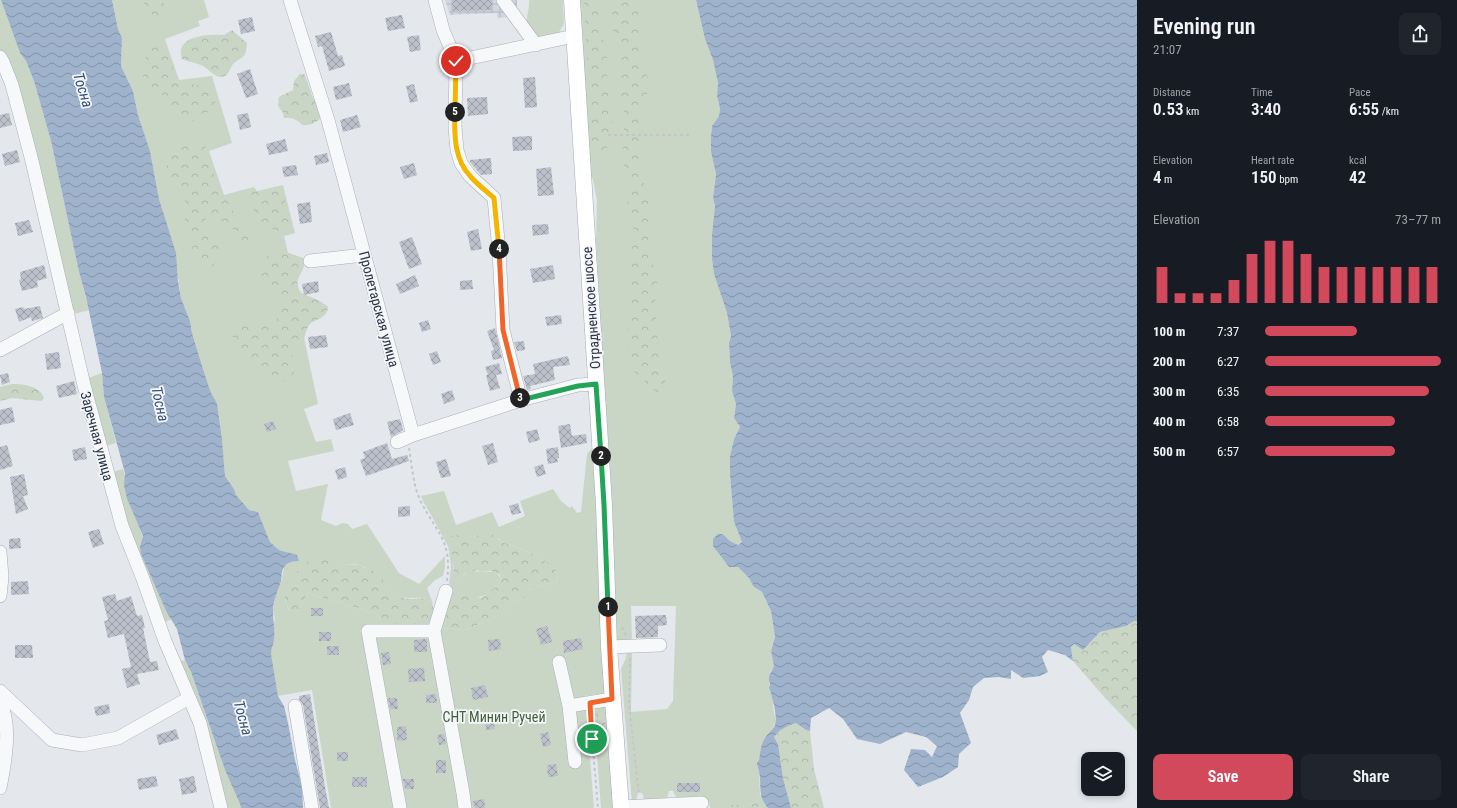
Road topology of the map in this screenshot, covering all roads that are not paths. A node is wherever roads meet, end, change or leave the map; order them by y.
1 (290, 0) edge
2 (435, 0) edge
3 (503, 0) edge
4 (572, 0) edge
5 (574, 36) junction
6 (536, 45) junction
7 (0, 57) edge
8 (456, 61) junction
9 (364, 255) junction
10 (310, 261) dead end
11 (68, 313) junction
12 (0, 350) edge
13 (596, 384) junction
14 (521, 400) junction
15 (0, 552) edge
16 (446, 591) road end
17 (0, 596) edge
18 (434, 631) junction
19 (660, 646) dead end
20 (610, 647) junction
21 (559, 662) dead end
22 (0, 691) edge
23 (189, 698) junction
24 (612, 699) junction
25 (0, 702) edge
26 (295, 706) dead end
27 (569, 706) junction
28 (574, 762) dead end
29 (0, 788) edge
30 (702, 803) dead end
31 (676, 806) edge
32 (221, 808) edge
33 (312, 808) edge
34 (400, 808) edge
35 (465, 808) edge
36 (621, 808) edge

1 - 9 street, Пролетарская улица
2 - 8 street
3 - 6 street
4 - 5 main road, Отрадненское шоссе
5 - 6 street
5 - 13 main road, Отрадненское шоссе
6 - 8 street
7 - 11 street, Заречная улица
8 - 14 street
9 - 10 street
9 - 14 street, Пролетарская улица
11 - 12 street
11 - 23 street, Заречная улица
13 - 14 street
13 - 20 main road, Отрадненское шоссе
15 - 17 street
16 - 18 street
18 - 34 street
18 - 35 street
19 - 20 street
20 - 24 main road, Отрадненское шоссе
21 - 27 street
22 - 23 street
23 - 32 street, Заречная улица
24 - 27 street
24 - 36 main road, Отрадненское шоссе
25 - 29 street
26 - 33 street
27 - 28 street
30 - 31 street
31 - 36 street

